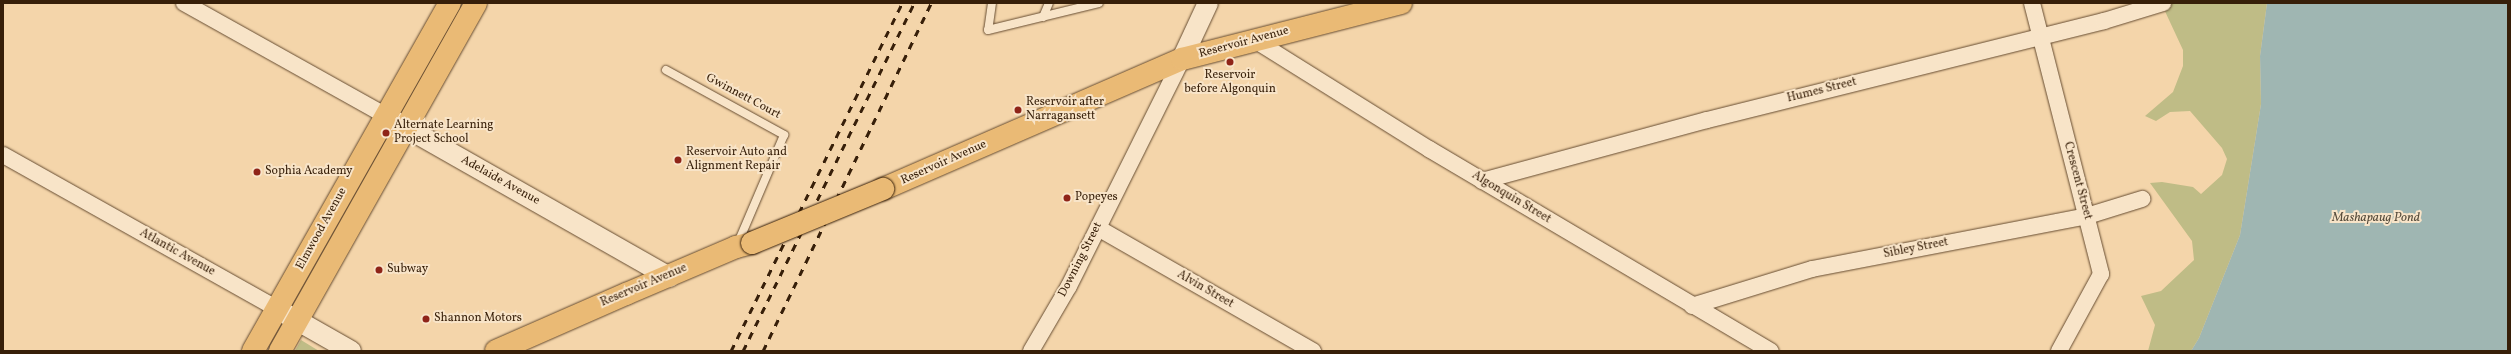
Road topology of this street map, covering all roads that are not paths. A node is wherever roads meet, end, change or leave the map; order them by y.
1 (184, 3) edge
2 (450, 3) edge
3 (476, 3) edge
4 (992, 3) edge
5 (1049, 3) edge
6 (1208, 3) edge
7 (1401, 3) edge
8 (2032, 3) edge
9 (2163, 3) edge
10 (1094, 4) edge
11 (1043, 17) junction
12 (2040, 36) junction
13 (1253, 39) junction
14 (1182, 60) junction
15 (666, 70) dead end
16 (386, 116) junction
17 (405, 128) junction
18 (3, 155) edge
19 (1482, 181) junction
20 (2142, 199) dead end
21 (2087, 216) junction
22 (1098, 228) junction
23 (744, 245) junction
24 (669, 276) junction
25 (1692, 306) junction
26 (277, 309) junction
27 (297, 320) junction
28 (253, 351) edge
29 (280, 351) edge
30 (351, 351) edge
31 (496, 351) edge
32 (1031, 351) edge
33 (1313, 351) edge
34 (1771, 351) edge
35 (2059, 351) edge

1 - 16 street, Adelaide Avenue
2 - 16 main road, Elmwood Avenue
3 - 17 main road, Elmwood Avenue
4 - 11 lane
5 - 11 lane
6 - 14 street
7 - 13 main road, Reservoir Avenue
8 - 12 street, Crescent Street
9 - 12 street, Humes Street
10 - 11 lane
12 - 19 street, Humes Street
12 - 21 street, Crescent Street
13 - 14 main road, Reservoir Avenue
13 - 19 street, Algonquin Street
14 - 22 street, Downing Street
14 - 23 main road, Reservoir Avenue, bridge
15 - 23 lane, Gwinnett Court
16 - 17 street, Adelaide Avenue
16 - 26 main road, Elmwood Avenue
17 - 24 street, Adelaide Avenue
17 - 27 main road, Elmwood Avenue
18 - 26 street, Atlantic Avenue
19 - 25 street, Algonquin Street
20 - 21 street, Sibley Street
21 - 25 street, Sibley Street
21 - 35 street, Crescent Street
22 - 32 street, Downing Street
22 - 33 street, Alvin Street
23 - 24 main road, Reservoir Avenue
24 - 31 main road, Reservoir Avenue
25 - 34 street, Algonquin Street
26 - 27 street, Atlantic Avenue
26 - 28 main road, Elmwood Avenue
27 - 29 main road, Elmwood Avenue
27 - 30 street, Atlantic Avenue

